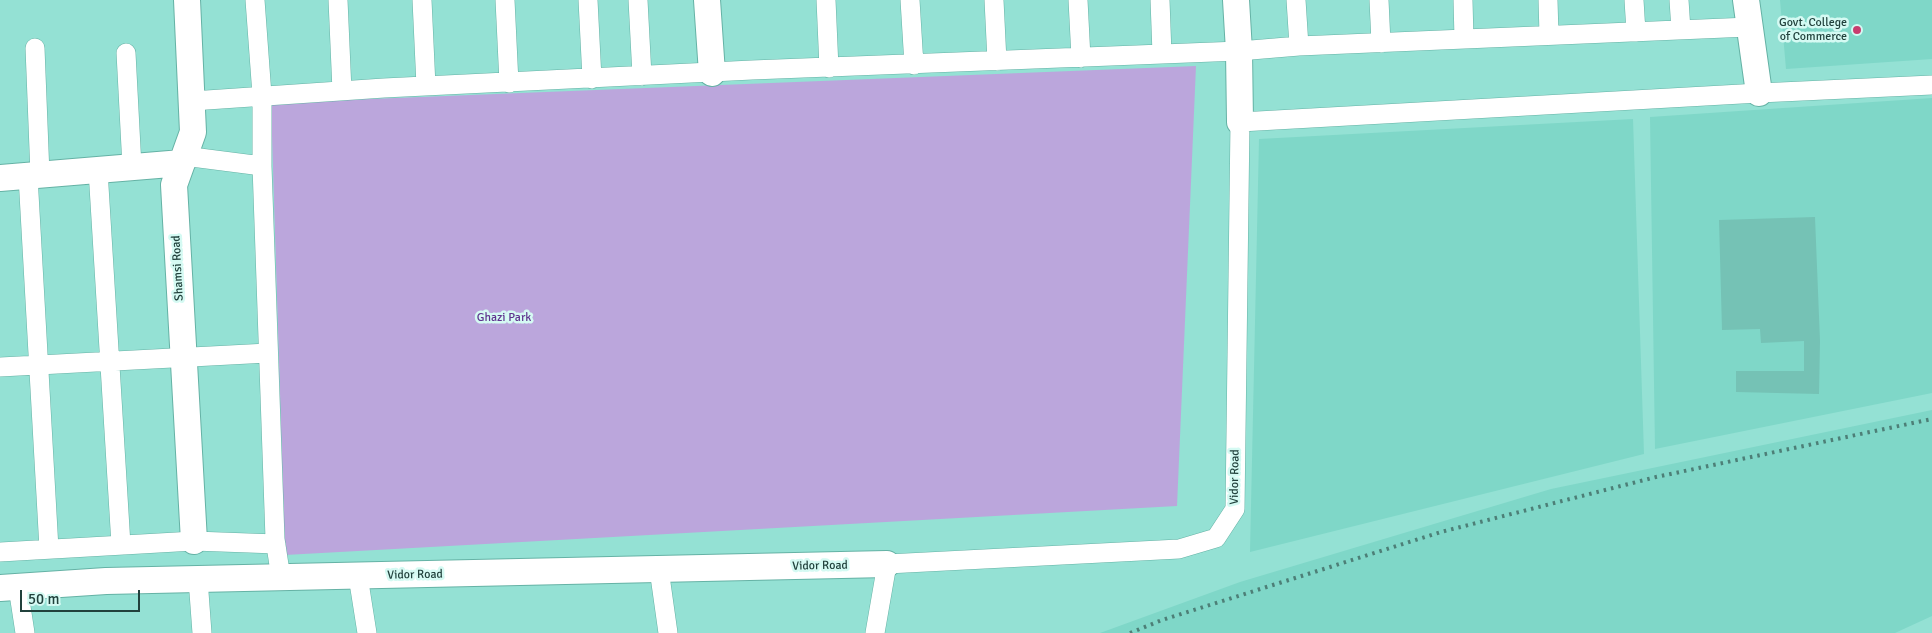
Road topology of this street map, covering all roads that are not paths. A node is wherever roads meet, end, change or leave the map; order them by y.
1 (187, 0) edge
2 (256, 0) edge
3 (338, 0) edge
4 (422, 0) edge
5 (505, 0) edge
6 (588, 0) edge
7 (638, 0) edge
8 (707, 0) edge
9 (826, 0) edge
10 (910, 0) edge
11 (994, 0) edge
12 (1078, 0) edge
13 (1160, 0) edge
14 (1236, 0) edge
15 (1296, 0) edge
16 (1380, 0) edge
17 (1463, 0) edge
18 (1548, 0) edge
19 (1634, 0) edge
20 (1680, 0) edge
21 (1746, 0) edge
22 (1764, 0) edge
23 (1749, 27) junction
24 (1681, 30) junction
25 (1636, 32) junction
26 (1549, 36) junction
27 (1464, 39) junction
28 (1381, 42) junction
29 (1299, 46) junction
30 (35, 48) dead end
31 (1239, 51) junction
32 (126, 53) dead end
33 (1162, 54) junction
34 (1081, 58) junction
35 (997, 61) junction
36 (914, 64) junction
37 (829, 68) junction
38 (712, 73) junction
39 (642, 76) junction
40 (592, 79) junction
41 (509, 83) junction
42 (1932, 85) edge
43 (426, 86) junction
44 (342, 91) junction
45 (1759, 93) junction
46 (262, 95) junction
47 (192, 101) junction
48 (1240, 122) junction
49 (183, 159) junction
50 (262, 166) junction
51 (132, 167) junction
52 (98, 170) junction
53 (34, 175) junction
54 (0, 178) edge
55 (268, 353) junction
56 (183, 358) junction
57 (110, 362) junction
58 (39, 365) junction
59 (0, 367) edge
60 (194, 541) junction
61 (276, 544) junction
62 (121, 545) junction
63 (49, 549) junction
64 (0, 552) edge
65 (888, 564) junction
66 (659, 569) junction
67 (358, 576) junction
68 (281, 578) junction
69 (198, 579) junction
70 (9, 588) edge
71 (25, 633) edge
72 (202, 633) edge
73 (367, 633) edge
74 (668, 633) edge
75 (875, 633) edge

1 - 47 street, Shamsi Road
2 - 46 street
3 - 44 street
4 - 43 street
5 - 41 street
6 - 40 street
7 - 39 street
8 - 38 street
9 - 37 street
10 - 36 street
11 - 35 street
12 - 34 street
13 - 33 street
14 - 31 street
15 - 29 street
16 - 28 street
17 - 27 street
18 - 26 street
19 - 25 street
20 - 24 street
21 - 23 street
22 - 45 street
23 - 24 street
23 - 45 street
24 - 25 street
25 - 26 street
26 - 27 street
27 - 28 street
28 - 29 street
29 - 31 street
30 - 53 street
31 - 33 street
31 - 48 street
32 - 51 street
33 - 34 street
34 - 35 street
35 - 36 street
36 - 37 street
37 - 38 street
38 - 39 street
39 - 40 street
40 - 41 street
41 - 43 street
42 - 45 street
43 - 44 street
44 - 46 street
45 - 48 street
46 - 47 street
46 - 50 street
47 - 49 street, Shamsi Road
48 - 65 street, Vidor Road
49 - 50 street
49 - 51 street
49 - 56 street, Shamsi Road
50 - 55 street
51 - 52 street
52 - 53 street
52 - 57 street
53 - 54 street
53 - 58 street
55 - 56 street
55 - 61 street
56 - 57 street
56 - 60 street, Shamsi Road
57 - 58 street
57 - 62 street
58 - 59 street
58 - 63 street
60 - 61 street
60 - 62 street
61 - 68 street
62 - 63 street
63 - 64 street
65 - 66 street, Vidor Road
65 - 75 street
66 - 67 street, Vidor Road
66 - 74 street
67 - 68 street, Vidor Road
67 - 73 street
68 - 69 street, Vidor Road
69 - 70 street, Vidor Road
69 - 72 street
70 - 71 street

